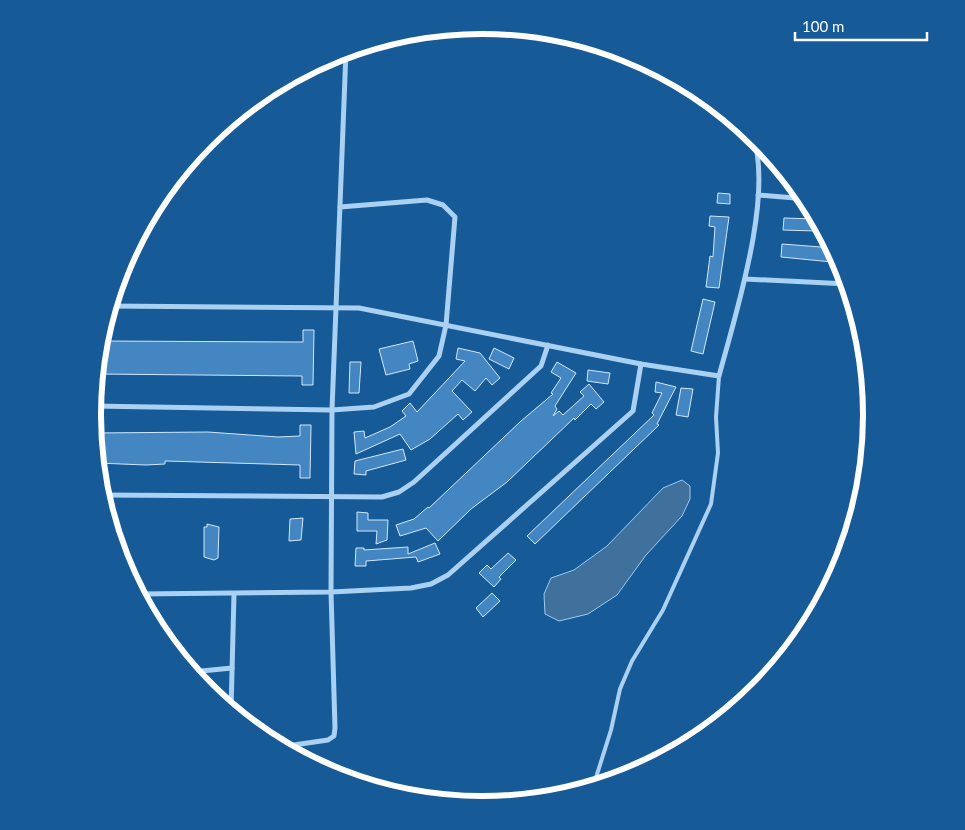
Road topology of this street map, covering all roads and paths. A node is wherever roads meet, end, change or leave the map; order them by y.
1 (346, 60) edge
2 (756, 150) edge
3 (758, 196) junction
4 (796, 198) edge
5 (340, 206) junction
6 (745, 279) junction
7 (841, 284) edge
8 (117, 306) edge
9 (335, 307) junction
10 (446, 325) junction
11 (548, 345) junction
12 (641, 364) junction
13 (718, 376) junction
14 (101, 406) edge
15 (332, 410) junction
16 (110, 495) edge
17 (332, 495) junction
18 (331, 592) junction
19 (146, 594) edge
20 (234, 594) junction
21 (232, 668) junction
22 (201, 671) edge
23 (231, 702) edge
24 (292, 745) edge
25 (596, 779) edge

1 - 5 street
2 - 3 street
3 - 4 street
3 - 6 street
5 - 9 street
5 - 10 street
6 - 7 street
6 - 13 street
8 - 9 street
9 - 10 street
9 - 15 street
10 - 11 street
10 - 15 street
11 - 12 street
11 - 17 street
12 - 13 street
12 - 18 street
13 - 25 lane
14 - 15 street
15 - 17 street
16 - 17 street
17 - 18 street
18 - 20 street
18 - 24 street
19 - 20 street
20 - 21 street
21 - 22 street
21 - 23 street

